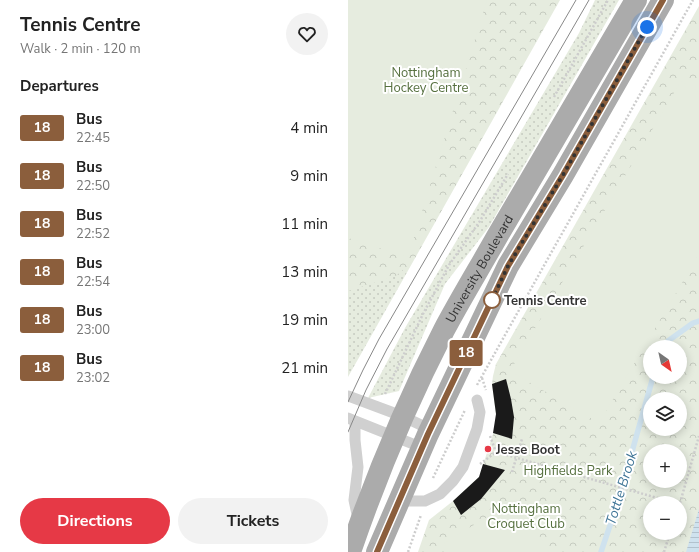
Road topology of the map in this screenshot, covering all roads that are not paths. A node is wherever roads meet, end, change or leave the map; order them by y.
1 (636, 0) edge
2 (663, 0) edge
3 (348, 396) edge
4 (473, 398) road end
5 (402, 416) junction
6 (352, 420) edge
7 (395, 436) junction
8 (426, 439) junction
9 (398, 502) junction
10 (360, 525) junction
11 (350, 552) edge
12 (377, 552) edge

1 - 5 main road, University Boulevard
2 - 8 main road, University Boulevard
3 - 5 lane
4 - 9 lane
5 - 7 main road, University Boulevard
5 - 8 lane
6 - 7 lane
6 - 10 lane
7 - 8 lane
7 - 10 main road, University Boulevard
8 - 9 main road, University Boulevard
9 - 12 main road, University Boulevard
10 - 11 main road, University Boulevard

